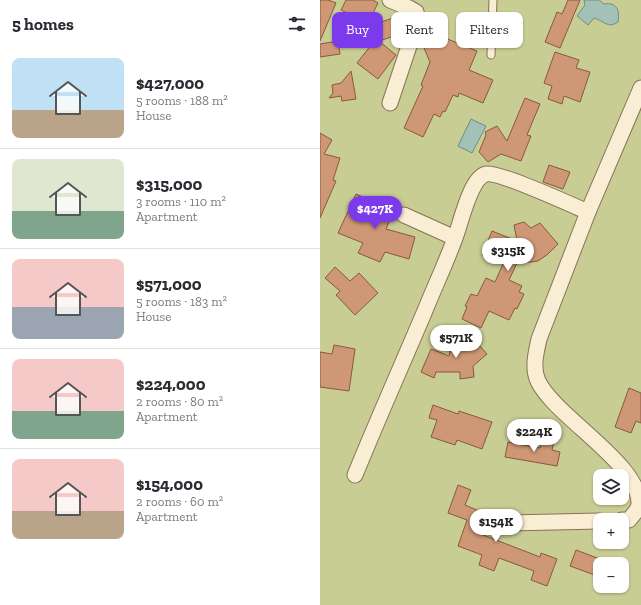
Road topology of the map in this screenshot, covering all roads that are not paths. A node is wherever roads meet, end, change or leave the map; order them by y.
1 (390, 0) edge
2 (494, 0) edge
3 (491, 55) dead end
4 (641, 88) edge
5 (390, 103) dead end
6 (588, 212) junction
7 (404, 215) dead end
8 (456, 238) junction
9 (635, 472) edge
10 (355, 475) dead end
11 (629, 520) edge
12 (593, 521) edge
13 (508, 523) dead end

1 - 5 street
2 - 3 lane
4 - 6 street
6 - 8 street
6 - 9 street
7 - 8 street
8 - 10 street
9 - 11 street
12 - 13 street

